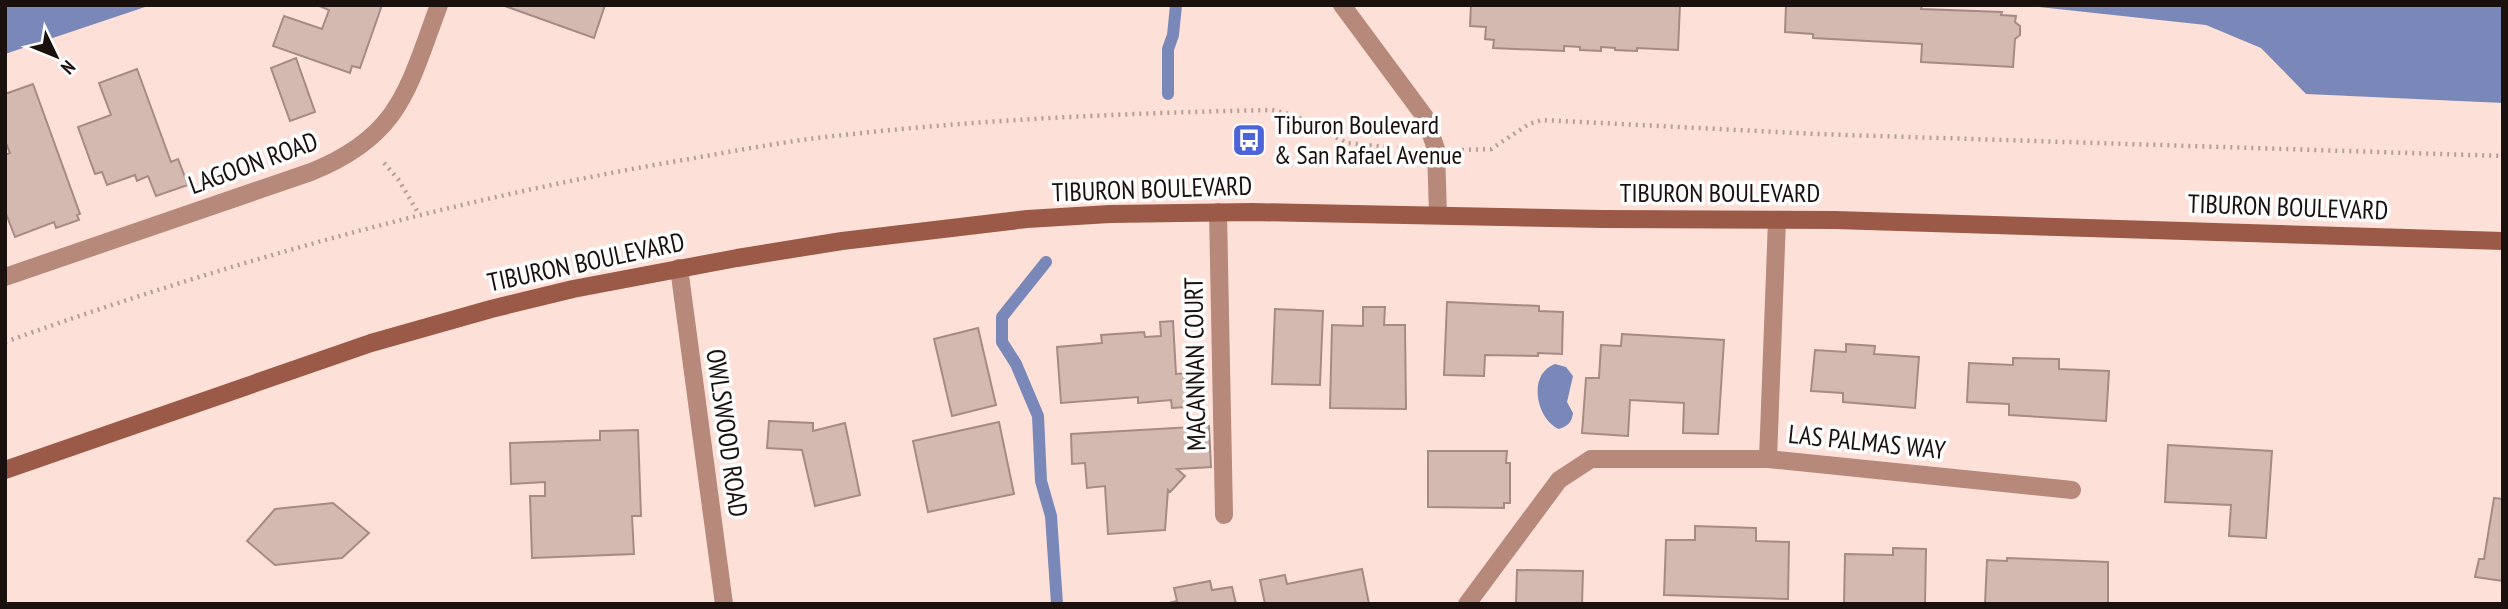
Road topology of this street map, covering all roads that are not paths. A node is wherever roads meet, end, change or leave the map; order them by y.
1 (439, 5) edge
2 (1342, 5) edge
3 (1218, 212) junction
4 (1438, 215) junction
5 (1777, 220) junction
6 (2503, 241) edge
7 (679, 268) junction
8 (5, 276) edge
9 (1768, 458) junction
10 (5, 470) edge
11 (2072, 490) dead end
12 (1224, 515) dead end
13 (724, 604) edge
14 (1467, 604) edge

1 - 8 street, LAGOON ROAD
2 - 4 street
3 - 4 main road, TIBURON BOULEVARD
3 - 7 main road, TIBURON BOULEVARD
3 - 12 street, MACANNAN COURT
4 - 5 main road, TIBURON BOULEVARD
5 - 6 main road, TIBURON BOULEVARD
5 - 9 street, LAS PALMAS WAY
7 - 10 main road, TIBURON BOULEVARD
7 - 13 street, OWLSWOOD ROAD
9 - 11 street, LAS PALMAS WAY
9 - 14 street

